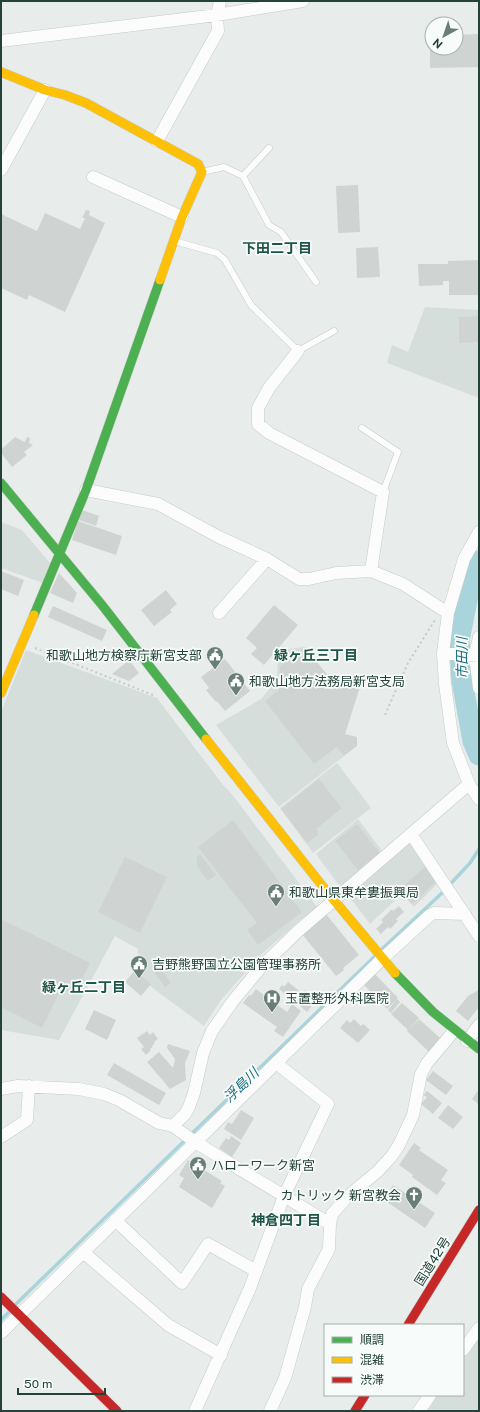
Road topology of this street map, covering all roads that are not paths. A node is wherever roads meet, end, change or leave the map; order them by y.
1 (220, 1) edge
2 (303, 1) edge
3 (218, 15) junction
4 (1, 41) edge
5 (1, 72) edge
6 (45, 90) junction
7 (156, 141) junction
8 (269, 148) dead end
9 (1, 170) edge
10 (202, 172) junction
11 (242, 176) junction
12 (93, 177) dead end
13 (182, 217) junction
14 (173, 240) junction
15 (316, 282) dead end
16 (334, 330) dead end
17 (298, 351) junction
18 (362, 428) dead end
19 (1, 483) edge
20 (86, 490) junction
21 (382, 492) junction
22 (479, 532) edge
23 (60, 553) junction
24 (267, 559) junction
25 (371, 571) junction
26 (445, 611) junction
27 (219, 613) dead end
28 (479, 637) edge
29 (443, 653) junction
30 (477, 656) edge
31 (479, 688) edge
32 (1, 693) edge
33 (469, 784) junction
34 (479, 799) edge
35 (411, 834) junction
36 (333, 902) junction
37 (465, 914) junction
38 (479, 936) edge
39 (382, 959) junction
40 (479, 1024) edge
41 (454, 1031) junction
42 (467, 1041) junction
43 (479, 1049) edge
44 (276, 1063) junction
45 (29, 1086) junction
46 (1, 1089) edge
47 (173, 1126) junction
48 (1, 1136) edge
49 (195, 1142) junction
50 (284, 1196) junction
51 (479, 1210) edge
52 (115, 1220) junction
53 (330, 1224) junction
54 (83, 1252) junction
55 (256, 1271) junction
56 (1, 1297) edge
57 (19, 1314) junction
58 (409, 1324) edge
59 (479, 1328) edge
60 (1, 1333) edge
61 (464, 1349) edge
62 (221, 1355) junction
63 (364, 1396) edge
64 (429, 1396) edge
65 (117, 1411) edge
66 (195, 1411) edge
67 (270, 1411) edge
68 (355, 1411) edge
69 (419, 1411) edge

1 - 3 street
2 - 3 street
3 - 4 street
3 - 7 street
5 - 6 main road
6 - 7 main road
6 - 9 street
7 - 10 main road
8 - 11 lane
10 - 11 lane
10 - 13 main road
11 - 15 lane
12 - 13 street
13 - 14 main road
14 - 17 lane
14 - 20 main road
16 - 17 lane
17 - 21 street
18 - 21 lane
19 - 23 main road
20 - 23 main road
20 - 24 street
21 - 25 street
22 - 26 street
23 - 32 main road
23 - 36 main road
24 - 25 street
24 - 27 street
25 - 26 street
26 - 29 street
28 - 30 street
29 - 30 street
29 - 33 street
30 - 31 street
33 - 34 street
33 - 35 street
35 - 36 street
35 - 37 street
36 - 39 main road
36 - 47 street
37 - 38 street
37 - 39 street
39 - 41 main road
39 - 44 street
40 - 42 street
41 - 42 main road
41 - 53 street
42 - 43 main road
44 - 49 street
44 - 50 street
45 - 46 street
45 - 47 street
45 - 48 street
47 - 49 street
49 - 50 street
49 - 52 street
50 - 53 street
50 - 55 street
51 - 58 main road, 国道42号
52 - 54 street
52 - 55 street
53 - 67 street
54 - 57 street
54 - 62 street
55 - 62 street
56 - 57 main road
57 - 60 street
57 - 65 main road
59 - 61 street
62 - 66 street
63 - 68 main road
64 - 69 street

